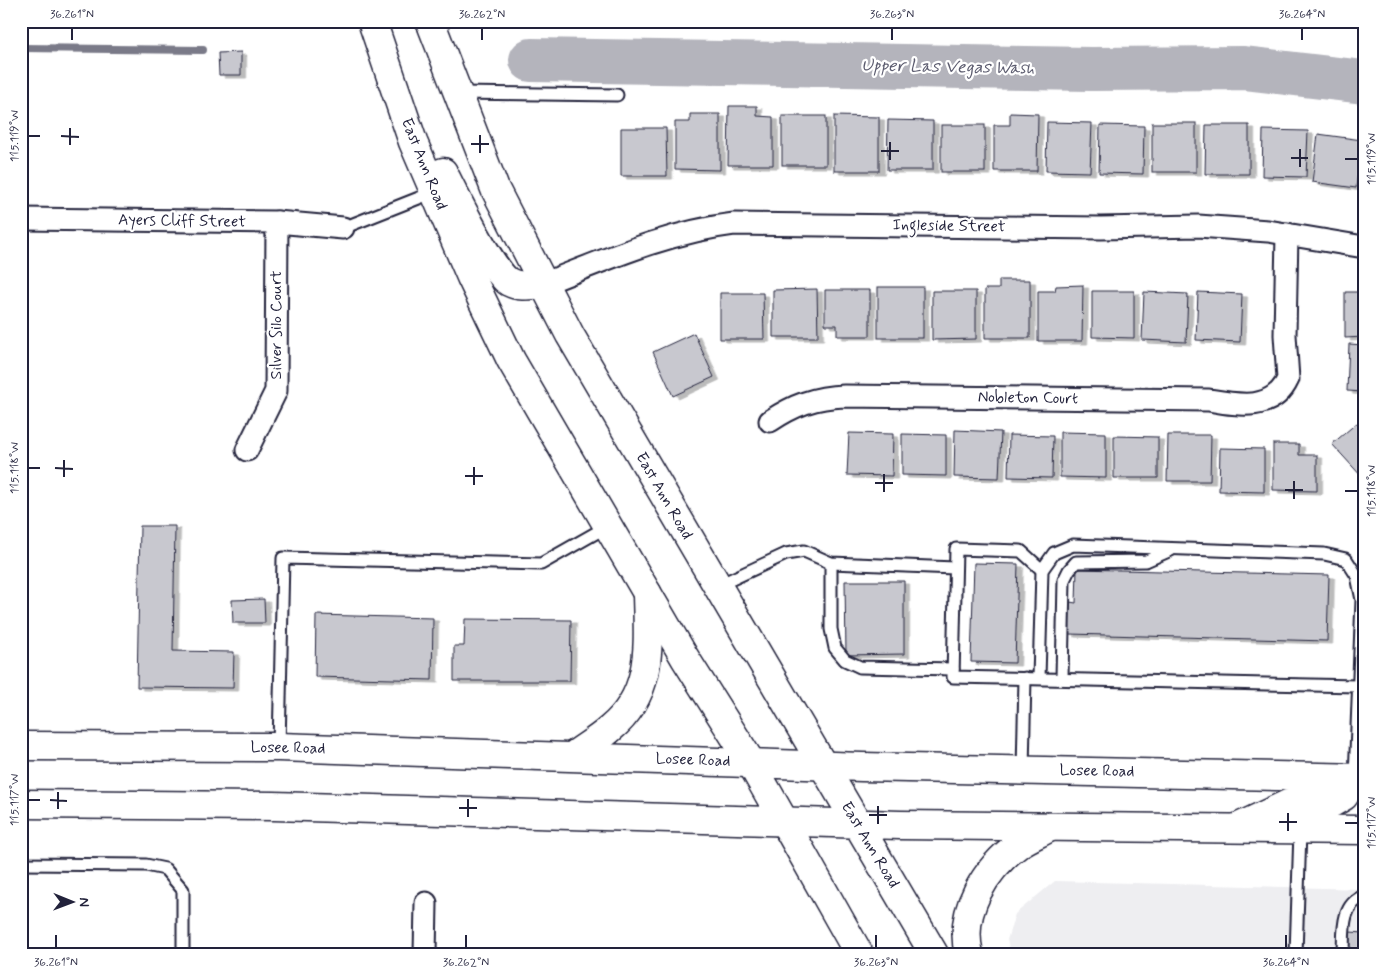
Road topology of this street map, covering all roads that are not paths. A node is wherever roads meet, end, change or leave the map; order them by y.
1 (372, 21) edge
2 (430, 21) edge
3 (457, 93) junction
4 (617, 95) dead end
5 (434, 192) junction
6 (21, 219) edge
7 (277, 222) junction
8 (343, 228) joint
9 (1287, 234) junction
10 (1364, 247) edge
11 (543, 284) junction
12 (770, 421) dead end
13 (247, 450) dead end
14 (608, 526) junction
15 (1175, 549) junction
16 (831, 563) junction
17 (956, 568) junction
18 (1042, 570) junction
19 (717, 586) junction
20 (647, 591) junction
21 (953, 669) junction
22 (1024, 678) junction
23 (1039, 678) junction
24 (1062, 678) junction
25 (1358, 686) junction
26 (21, 746) edge
27 (279, 747) junction
28 (573, 756) junction
29 (750, 761) junction
30 (822, 765) junction
31 (1023, 770) junction
32 (1359, 778) edge
33 (21, 804) edge
34 (784, 820) junction
35 (857, 824) junction
36 (1050, 827) junction
37 (1233, 830) junction
38 (1364, 830) edge
39 (1300, 831) junction
40 (21, 864) edge
41 (1364, 896) edge
42 (426, 903) dead end
43 (183, 954) edge
44 (425, 954) edge
45 (859, 954) edge
46 (934, 954) edge
47 (969, 954) edge
48 (1296, 954) edge
49 (1344, 954) edge

1 - 5 main road, East Ann Road
1 - 11 main road
2 - 3 main road, East Ann Road
3 - 4 lane
3 - 11 main road, East Ann Road
5 - 8 lane
5 - 14 main road, East Ann Road
6 - 7 street, Ayers Cliff Street
7 - 8 street, Ayers Cliff Street
7 - 13 street, Silver Silo Court
9 - 10 street, Ingleside Street
9 - 11 street, Ingleside Street
9 - 12 street, Nobleton Court
11 - 19 main road, East Ann Road
14 - 20 main road, East Ann Road
14 - 27 lane
15 - 18 lane
15 - 24 lane
15 - 25 lane
16 - 17 lane
16 - 19 lane
16 - 21 lane
17 - 18 lane
17 - 21 lane
18 - 23 lane
19 - 30 main road, East Ann Road
20 - 28 main road
20 - 29 main road, East Ann Road
21 - 22 lane
22 - 23 lane
22 - 31 lane
23 - 24 lane
24 - 25 lane
25 - 32 lane
26 - 27 main road, Losee Road
27 - 28 main road, Losee Road
28 - 29 main road, Losee Road
29 - 30 main road, Losee Road
29 - 34 main road, East Ann Road
30 - 31 main road, Losee Road
30 - 35 main road, East Ann Road
31 - 32 main road, Losee Road
32 - 37 main road
33 - 34 main road
34 - 35 main road
34 - 45 main road, East Ann Road
35 - 36 main road
35 - 46 main road, East Ann Road
36 - 37 main road
36 - 47 main road
37 - 39 main road
38 - 39 main road
39 - 48 lane
40 - 43 lane
41 - 49 lane
42 - 44 street

